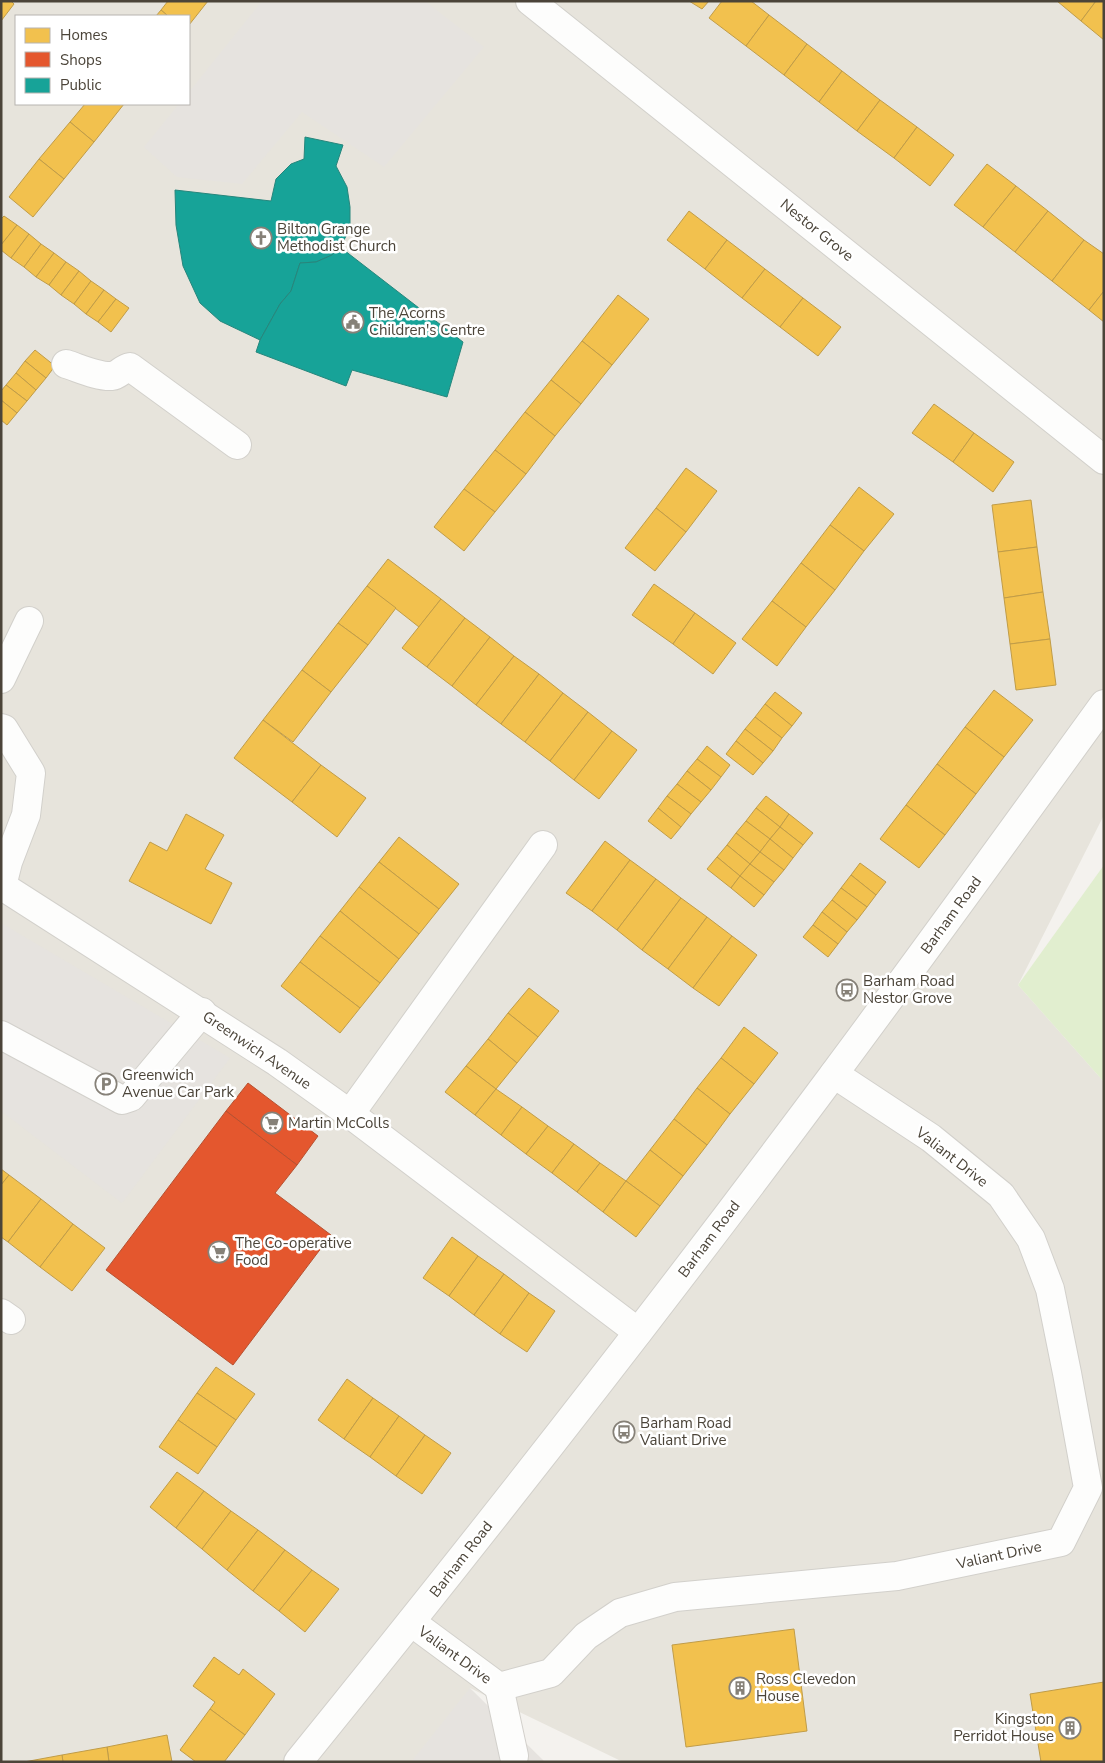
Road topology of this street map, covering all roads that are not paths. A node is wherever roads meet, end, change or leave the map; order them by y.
1 (530, 1) edge
2 (66, 364) dead end
3 (237, 445) dead end
4 (1104, 460) edge
5 (29, 621) dead end
6 (1, 679) edge
7 (1104, 704) edge
8 (1, 728) edge
9 (544, 845) dead end
10 (2, 887) edge
11 (202, 1012) junction
12 (1, 1035) edge
13 (834, 1074) junction
14 (350, 1114) junction
15 (638, 1332) junction
16 (412, 1622) junction
17 (499, 1687) junction
18 (514, 1756) dead end
19 (298, 1762) edge

1 - 4 street, Nestor Grove
2 - 3 street
5 - 6 street
7 - 13 street, Barham Road
8 - 10 street, Greenwich Avenue
9 - 14 street
10 - 11 street, Greenwich Avenue
11 - 12 street
11 - 14 street, Greenwich Avenue
13 - 15 street, Barham Road
13 - 17 street, Valiant Drive
14 - 15 street, Greenwich Avenue
15 - 16 street, Barham Road
16 - 17 street, Valiant Drive
16 - 19 street, Barham Road
17 - 18 street

